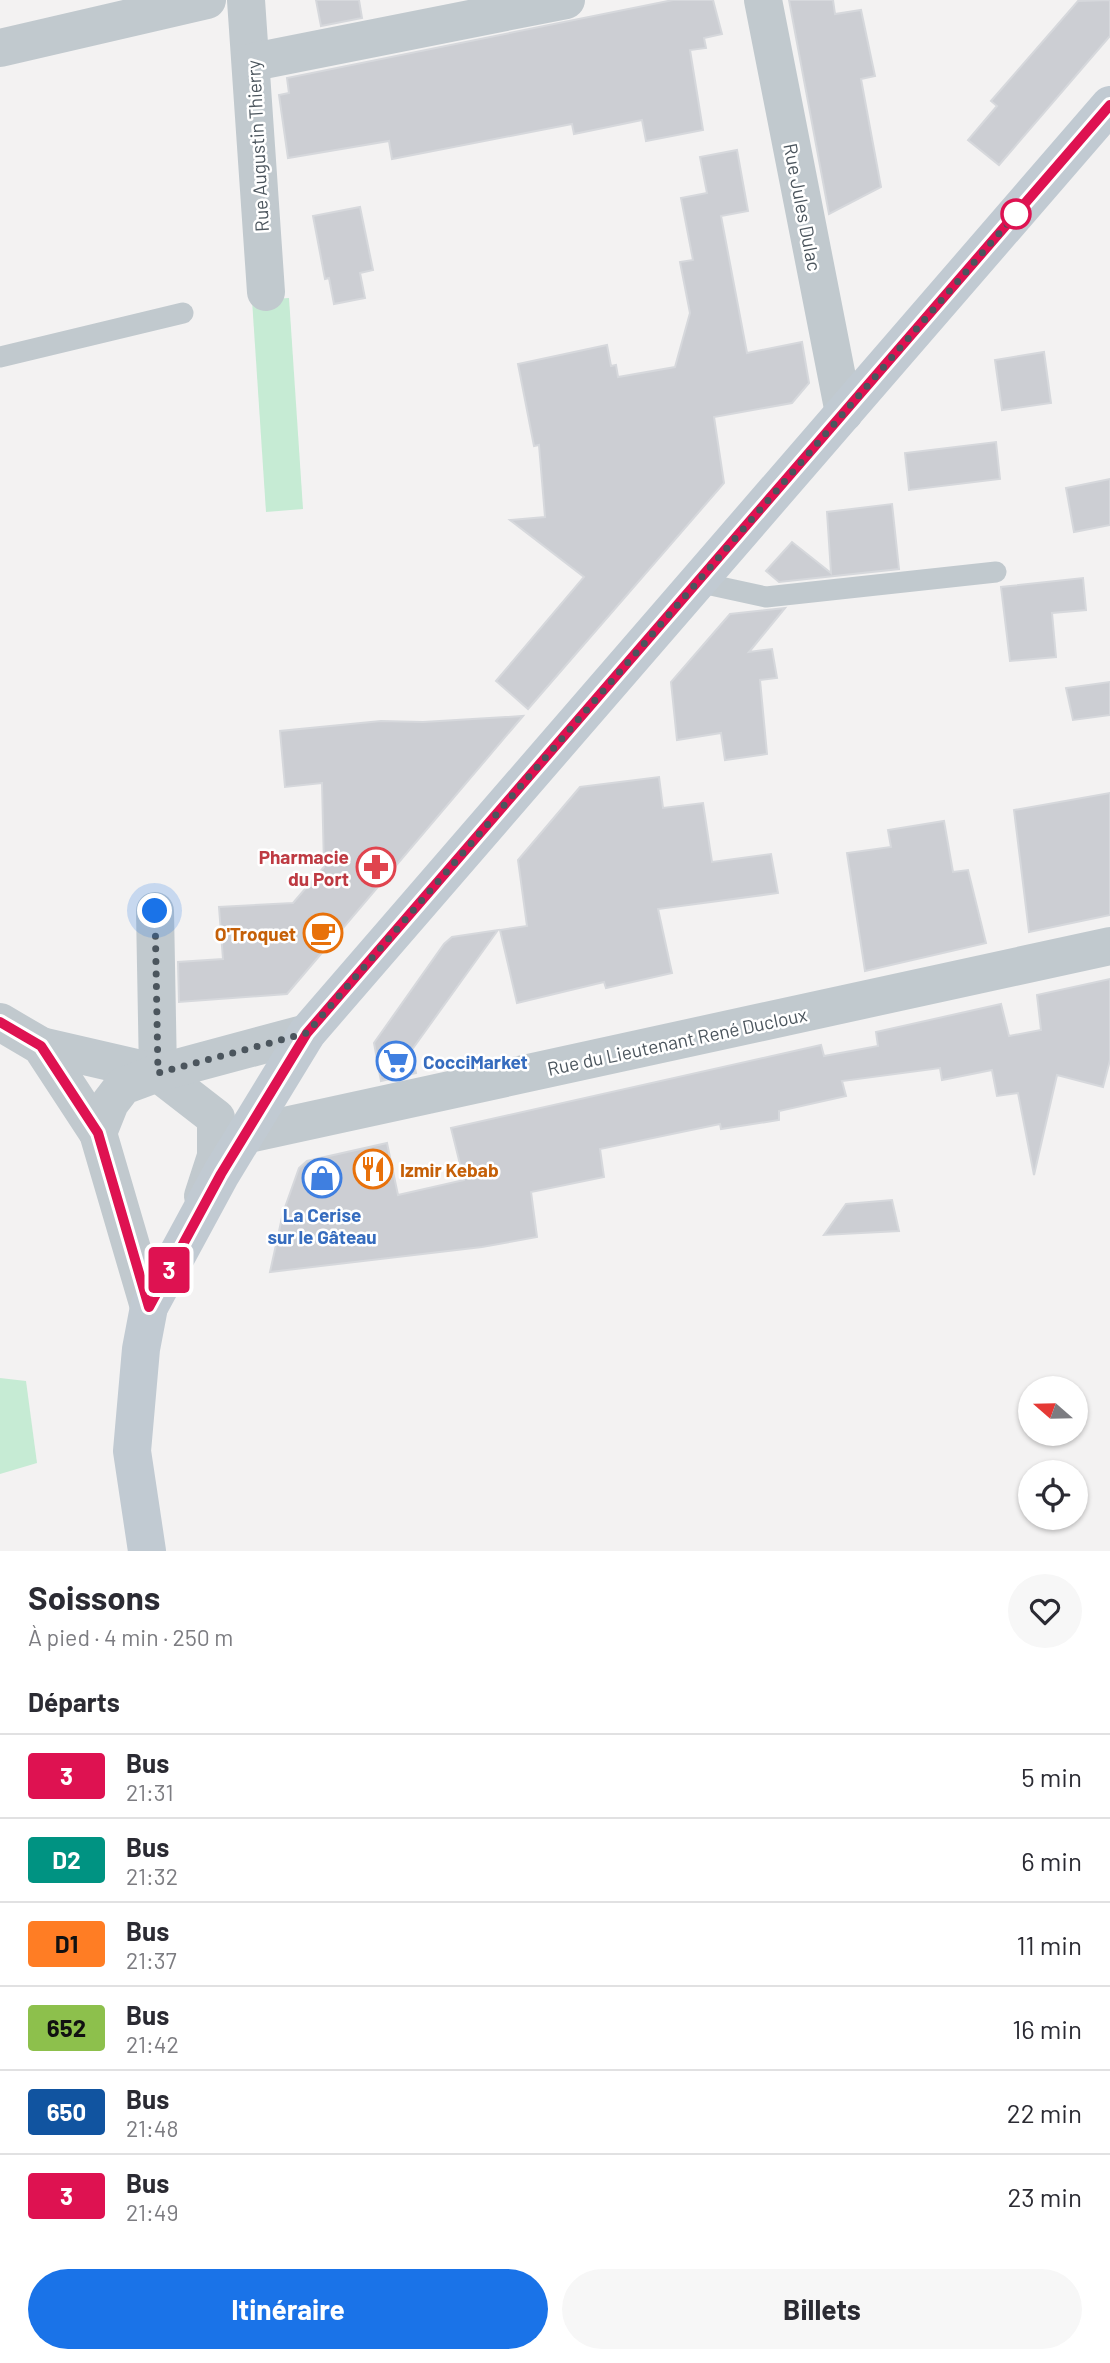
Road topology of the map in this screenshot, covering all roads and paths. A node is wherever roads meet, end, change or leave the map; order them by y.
1 (207, 0) edge
2 (246, 0) edge
3 (566, 0) edge
4 (763, 0) edge
5 (0, 48) edge
6 (253, 62) junction
7 (1110, 105) edge
8 (266, 292) dead end
9 (183, 313) dead end
10 (0, 357) edge
11 (844, 413) junction
12 (996, 572) dead end
13 (698, 582) junction
14 (155, 911) dead end
15 (1110, 946) edge
16 (0, 1022) edge
17 (307, 1033) junction
18 (41, 1046) junction
19 (158, 1073) junction
20 (98, 1133) junction
21 (244, 1135) junction
22 (193, 1227) junction
23 (149, 1307) junction
24 (147, 1551) edge

1 - 5 street
2 - 6 street, Rue Augustin Thierry
3 - 6 street
4 - 11 street, Rue Jules Dulac
6 - 8 street, Rue Augustin Thierry
7 - 11 main road
9 - 10 lane
11 - 13 main road
12 - 13 lane
13 - 17 main road
14 - 19 street
15 - 21 street, Rue du Lieutenant René Ducloux
16 - 18 street
17 - 19 street
17 - 21 main road
18 - 19 street
18 - 20 street
19 - 20 street
19 - 22 street
20 - 23 street
21 - 22 main road
22 - 23 main road
23 - 24 main road

